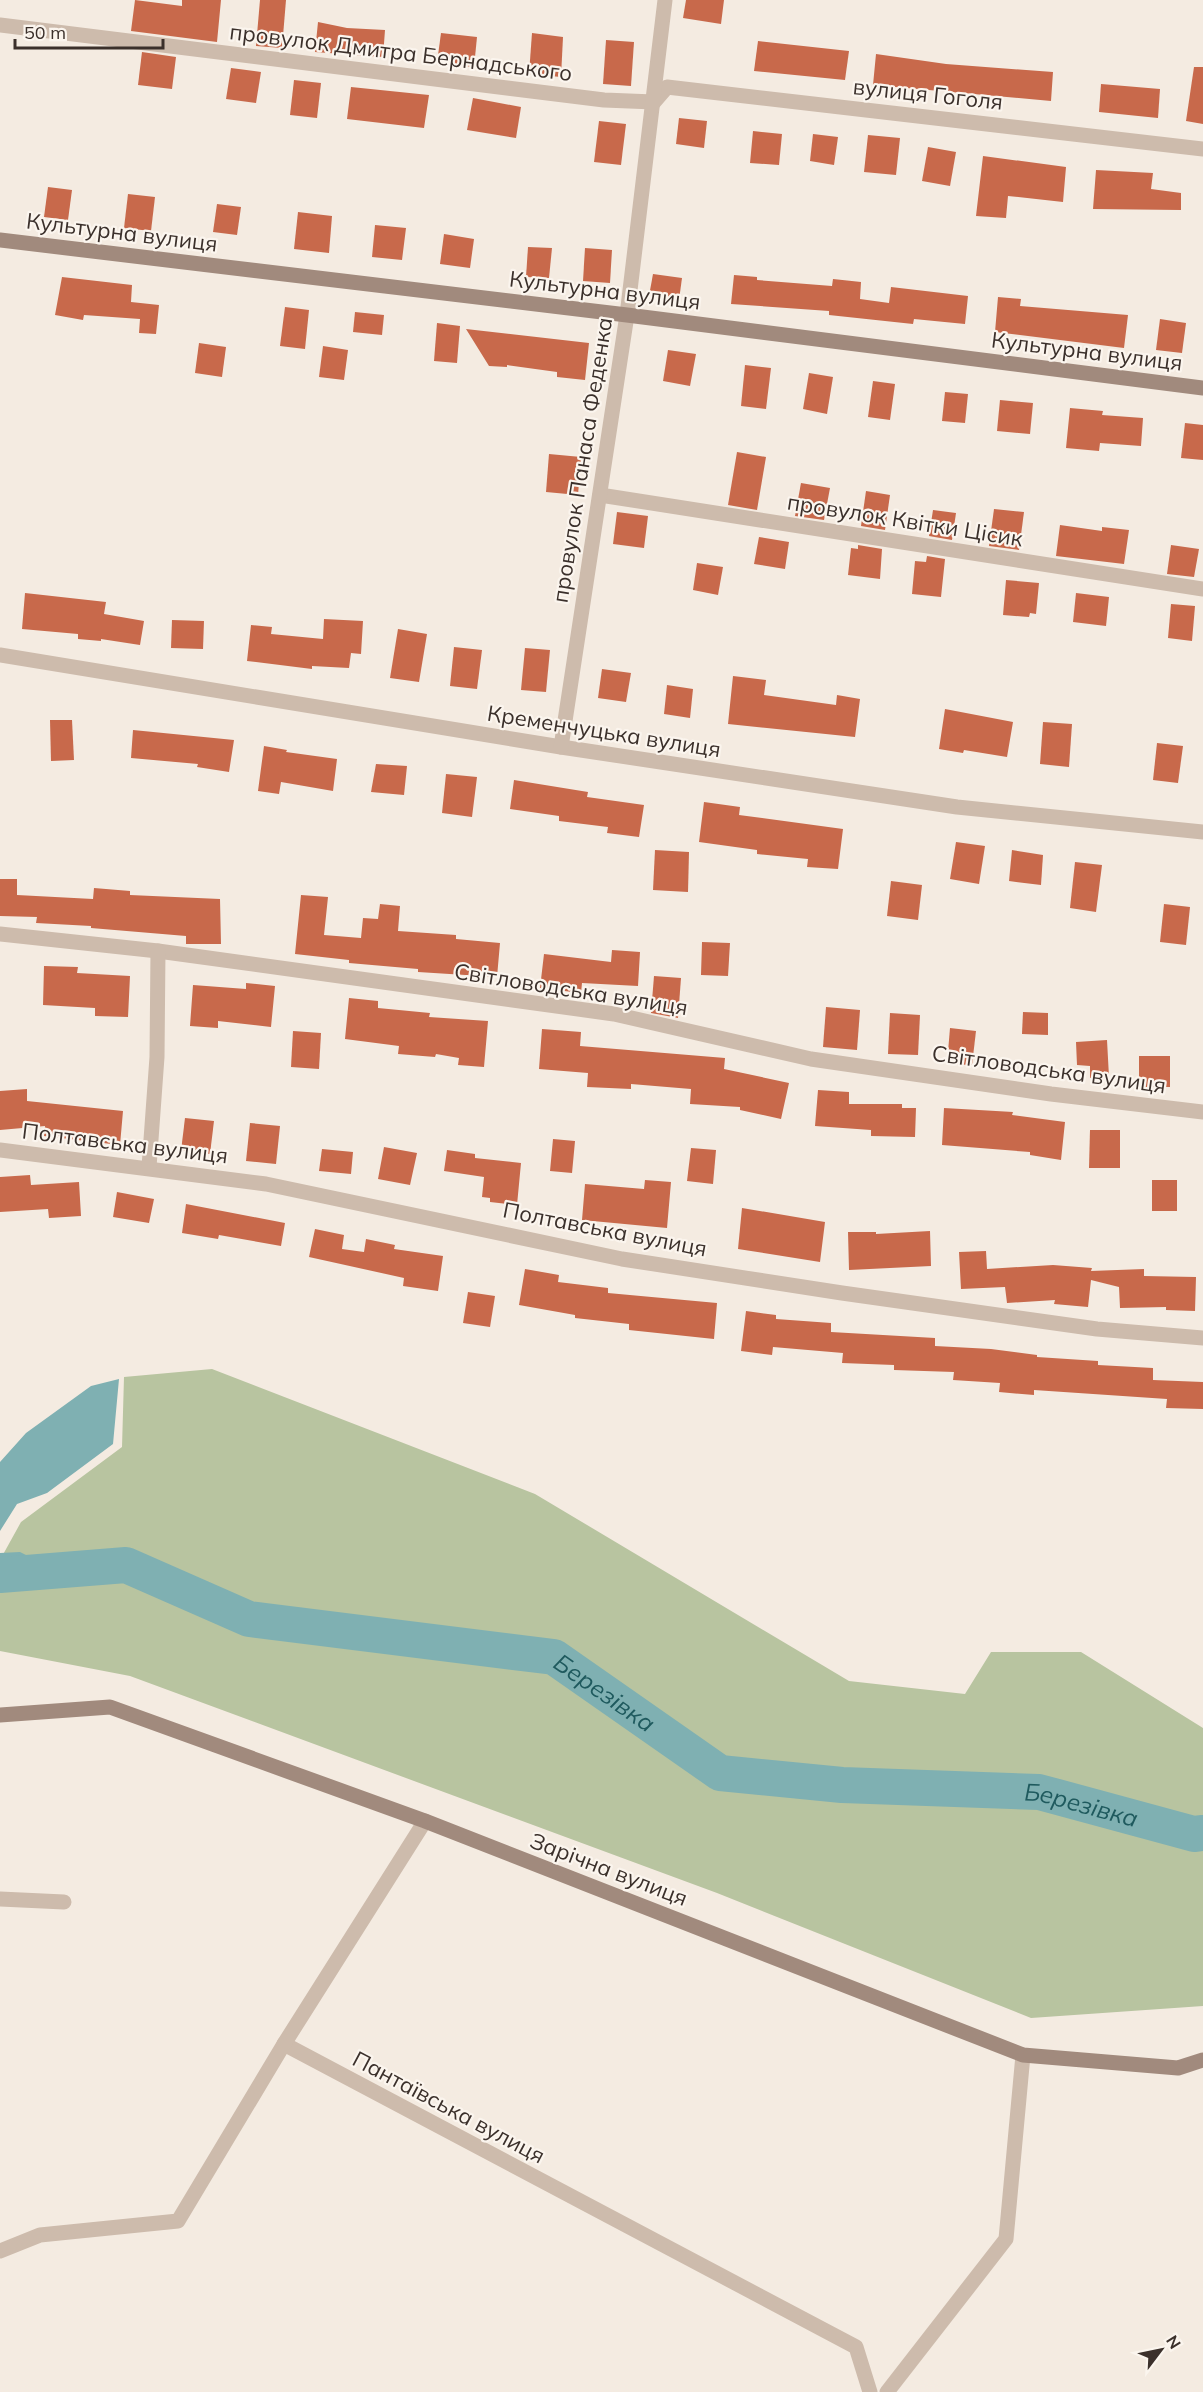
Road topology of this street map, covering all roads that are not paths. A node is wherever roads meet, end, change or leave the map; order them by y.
1 (665, 0) edge
2 (0, 25) edge
3 (654, 102) junction
4 (1203, 148) edge
5 (0, 240) edge
6 (627, 315) junction
7 (1203, 388) edge
8 (600, 495) junction
9 (1203, 589) edge
10 (0, 655) edge
11 (561, 747) junction
12 (1203, 832) edge
13 (0, 934) edge
14 (158, 951) junction
15 (1203, 1112) edge
16 (0, 1150) edge
17 (149, 1167) junction
18 (1203, 1338) edge
19 (0, 1716) edge
20 (425, 1821) junction
21 (0, 1899) edge
22 (64, 1902) dead end
23 (284, 2044) junction
24 (1023, 2055) junction
25 (1203, 2060) edge
26 (0, 2251) edge
27 (870, 2392) edge
28 (886, 2392) edge

1 - 3 street, провулок Панаса Феденка
2 - 3 street, провулок Дмитра Бернадського
3 - 4 street, вулиця Гоголя
3 - 6 street, провулок Панаса Феденка
5 - 6 street, Культурна вулиця
6 - 7 street, Культурна вулиця
6 - 8 street, провулок Панаса Феденка
8 - 9 street, провулок Квітки Цісик
8 - 11 street, провулок Панаса Феденка
10 - 11 street, Кременчуцька вулиця
11 - 12 street, Кременчуцька вулиця
13 - 14 street, Світловодська вулиця
14 - 15 street, Світловодська вулиця
14 - 17 street
16 - 17 street, Полтавська вулиця
17 - 18 street, Полтавська вулиця
19 - 20 street, Зарічна вулиця
20 - 23 street
20 - 24 street, Зарічна вулиця
21 - 22 street
23 - 26 street
23 - 27 street, Пантаївська вулиця
24 - 25 street, Зарічна вулиця
24 - 28 street

